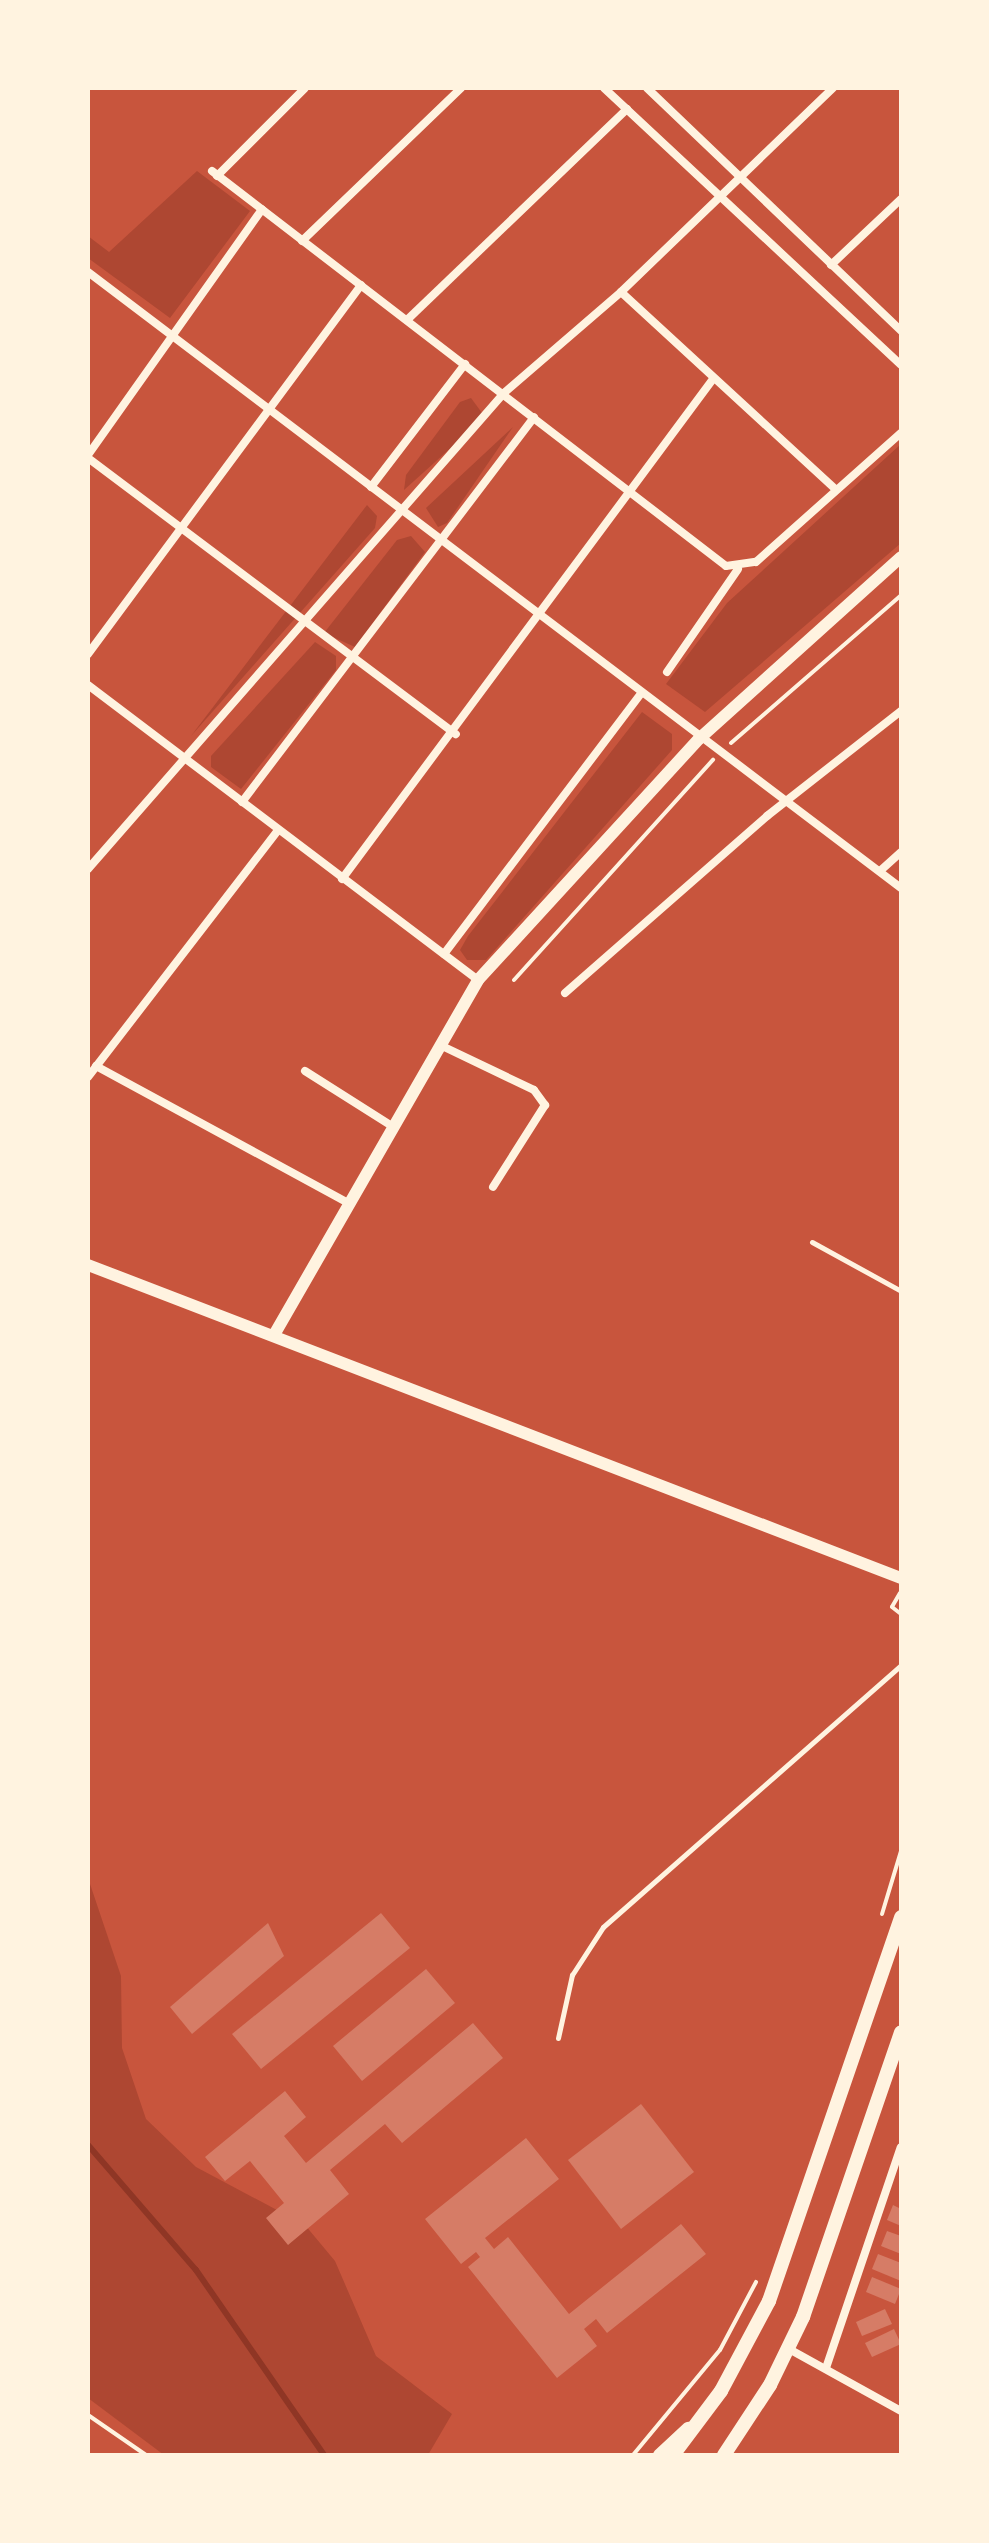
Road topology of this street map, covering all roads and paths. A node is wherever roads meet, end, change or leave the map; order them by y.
1 (305, 88) edge
2 (461, 88) edge
3 (604, 88) edge
4 (833, 88) edge
5 (653, 90) edge
6 (627, 109) junction
7 (742, 179) junction
8 (721, 197) junction
9 (901, 199) edge
10 (262, 209) junction
11 (302, 241) junction
12 (831, 265) junction
13 (88, 272) edge
14 (361, 285) junction
15 (621, 292) junction
16 (407, 320) junction
17 (901, 331) edge
18 (172, 336) junction
19 (465, 364) junction
20 (901, 365) edge
21 (713, 379) junction
22 (504, 393) junction
23 (271, 411) junction
24 (534, 417) junction
25 (901, 433) edge
26 (88, 456) edge
27 (371, 487) junction
28 (836, 490) junction
29 (633, 494) junction
30 (400, 509) junction
31 (183, 528) junction
32 (441, 540) junction
33 (901, 557) edge
34 (738, 569) junction
35 (901, 595) edge
36 (540, 616) junction
37 (307, 619) junction
38 (88, 654) edge
39 (354, 654) junction
40 (667, 672) dead end
41 (88, 685) edge
42 (642, 692) junction
43 (901, 711) edge
44 (456, 734) junction
45 (700, 738) junction
46 (720, 752) junction
47 (185, 759) junction
48 (788, 801) junction
49 (242, 802) junction
50 (278, 830) junction
51 (901, 852) edge
52 (88, 869) edge
53 (880, 871) junction
54 (342, 879) junction
55 (901, 888) edge
56 (444, 954) junction
57 (478, 980) junction
58 (514, 980) dead end
59 (565, 993) dead end
60 (440, 1045) junction
61 (96, 1066) junction
62 (305, 1071) dead end
63 (88, 1077) edge
64 (392, 1126) junction
65 (493, 1187) dead end
66 (348, 1203) junction
67 (812, 1242) dead end
68 (88, 1265) edge
69 (901, 1291) edge
70 (274, 1335) junction
71 (901, 1578) edge
72 (901, 1591) edge
73 (901, 1614) edge
74 (901, 1665) edge
75 (901, 1851) edge
76 (901, 1917) edge
77 (880, 1923) dead end
78 (901, 2033) edge
79 (558, 2038) dead end
80 (901, 2147) edge
81 (761, 2268) dead end
82 (789, 2349) junction
83 (826, 2368) junction
84 (708, 2409) junction
85 (901, 2411) edge
86 (88, 2415) edge
87 (146, 2455) edge
88 (633, 2455) edge
89 (659, 2455) edge
90 (673, 2455) edge
91 (724, 2455) edge

1 - 10 street
2 - 11 street
3 - 6 street
4 - 7 street
5 - 7 street
6 - 8 street
6 - 16 street
7 - 8 street
7 - 12 street
8 - 15 street
8 - 20 street
9 - 12 street
10 - 11 street
10 - 18 street
11 - 14 street
12 - 17 street
13 - 18 street
14 - 16 street
14 - 23 street
15 - 21 street
15 - 22 street
16 - 19 street
18 - 23 street
18 - 26 street
19 - 22 street
19 - 27 street
21 - 28 street
21 - 29 street
22 - 24 street
22 - 30 street
23 - 27 street
23 - 31 street
24 - 29 street
24 - 32 street
25 - 28 street
26 - 31 street
27 - 30 street
28 - 34 street
29 - 34 street
29 - 36 street
30 - 32 street
30 - 37 street
31 - 37 street
31 - 38 street
32 - 36 street
32 - 39 street
33 - 45 street
34 - 40 street
35 - 46 path
36 - 42 street
36 - 44 street
37 - 39 street
37 - 47 street
39 - 44 street
39 - 49 street
41 - 47 street
42 - 45 street
42 - 56 street
43 - 48 street
44 - 54 street
45 - 46 street
45 - 57 street
46 - 48 street
46 - 58 path
47 - 49 street
47 - 52 street
48 - 53 street
48 - 59 street
49 - 50 street
50 - 54 street
50 - 61 street
51 - 53 street
53 - 55 street
54 - 56 street
56 - 57 street
57 - 60 street
60 - 64 street
60 - 65 street
61 - 63 street
61 - 66 street
62 - 64 street
64 - 66 street
66 - 70 street
67 - 69 lane
68 - 70 street
70 - 71 street
72 - 73 path
74 - 79 lane
75 - 77 path
76 - 84 main road
78 - 82 main road
80 - 83 street
81 - 88 path
82 - 83 street
82 - 91 main road
83 - 85 street
84 - 89 street
84 - 90 main road
86 - 87 path

